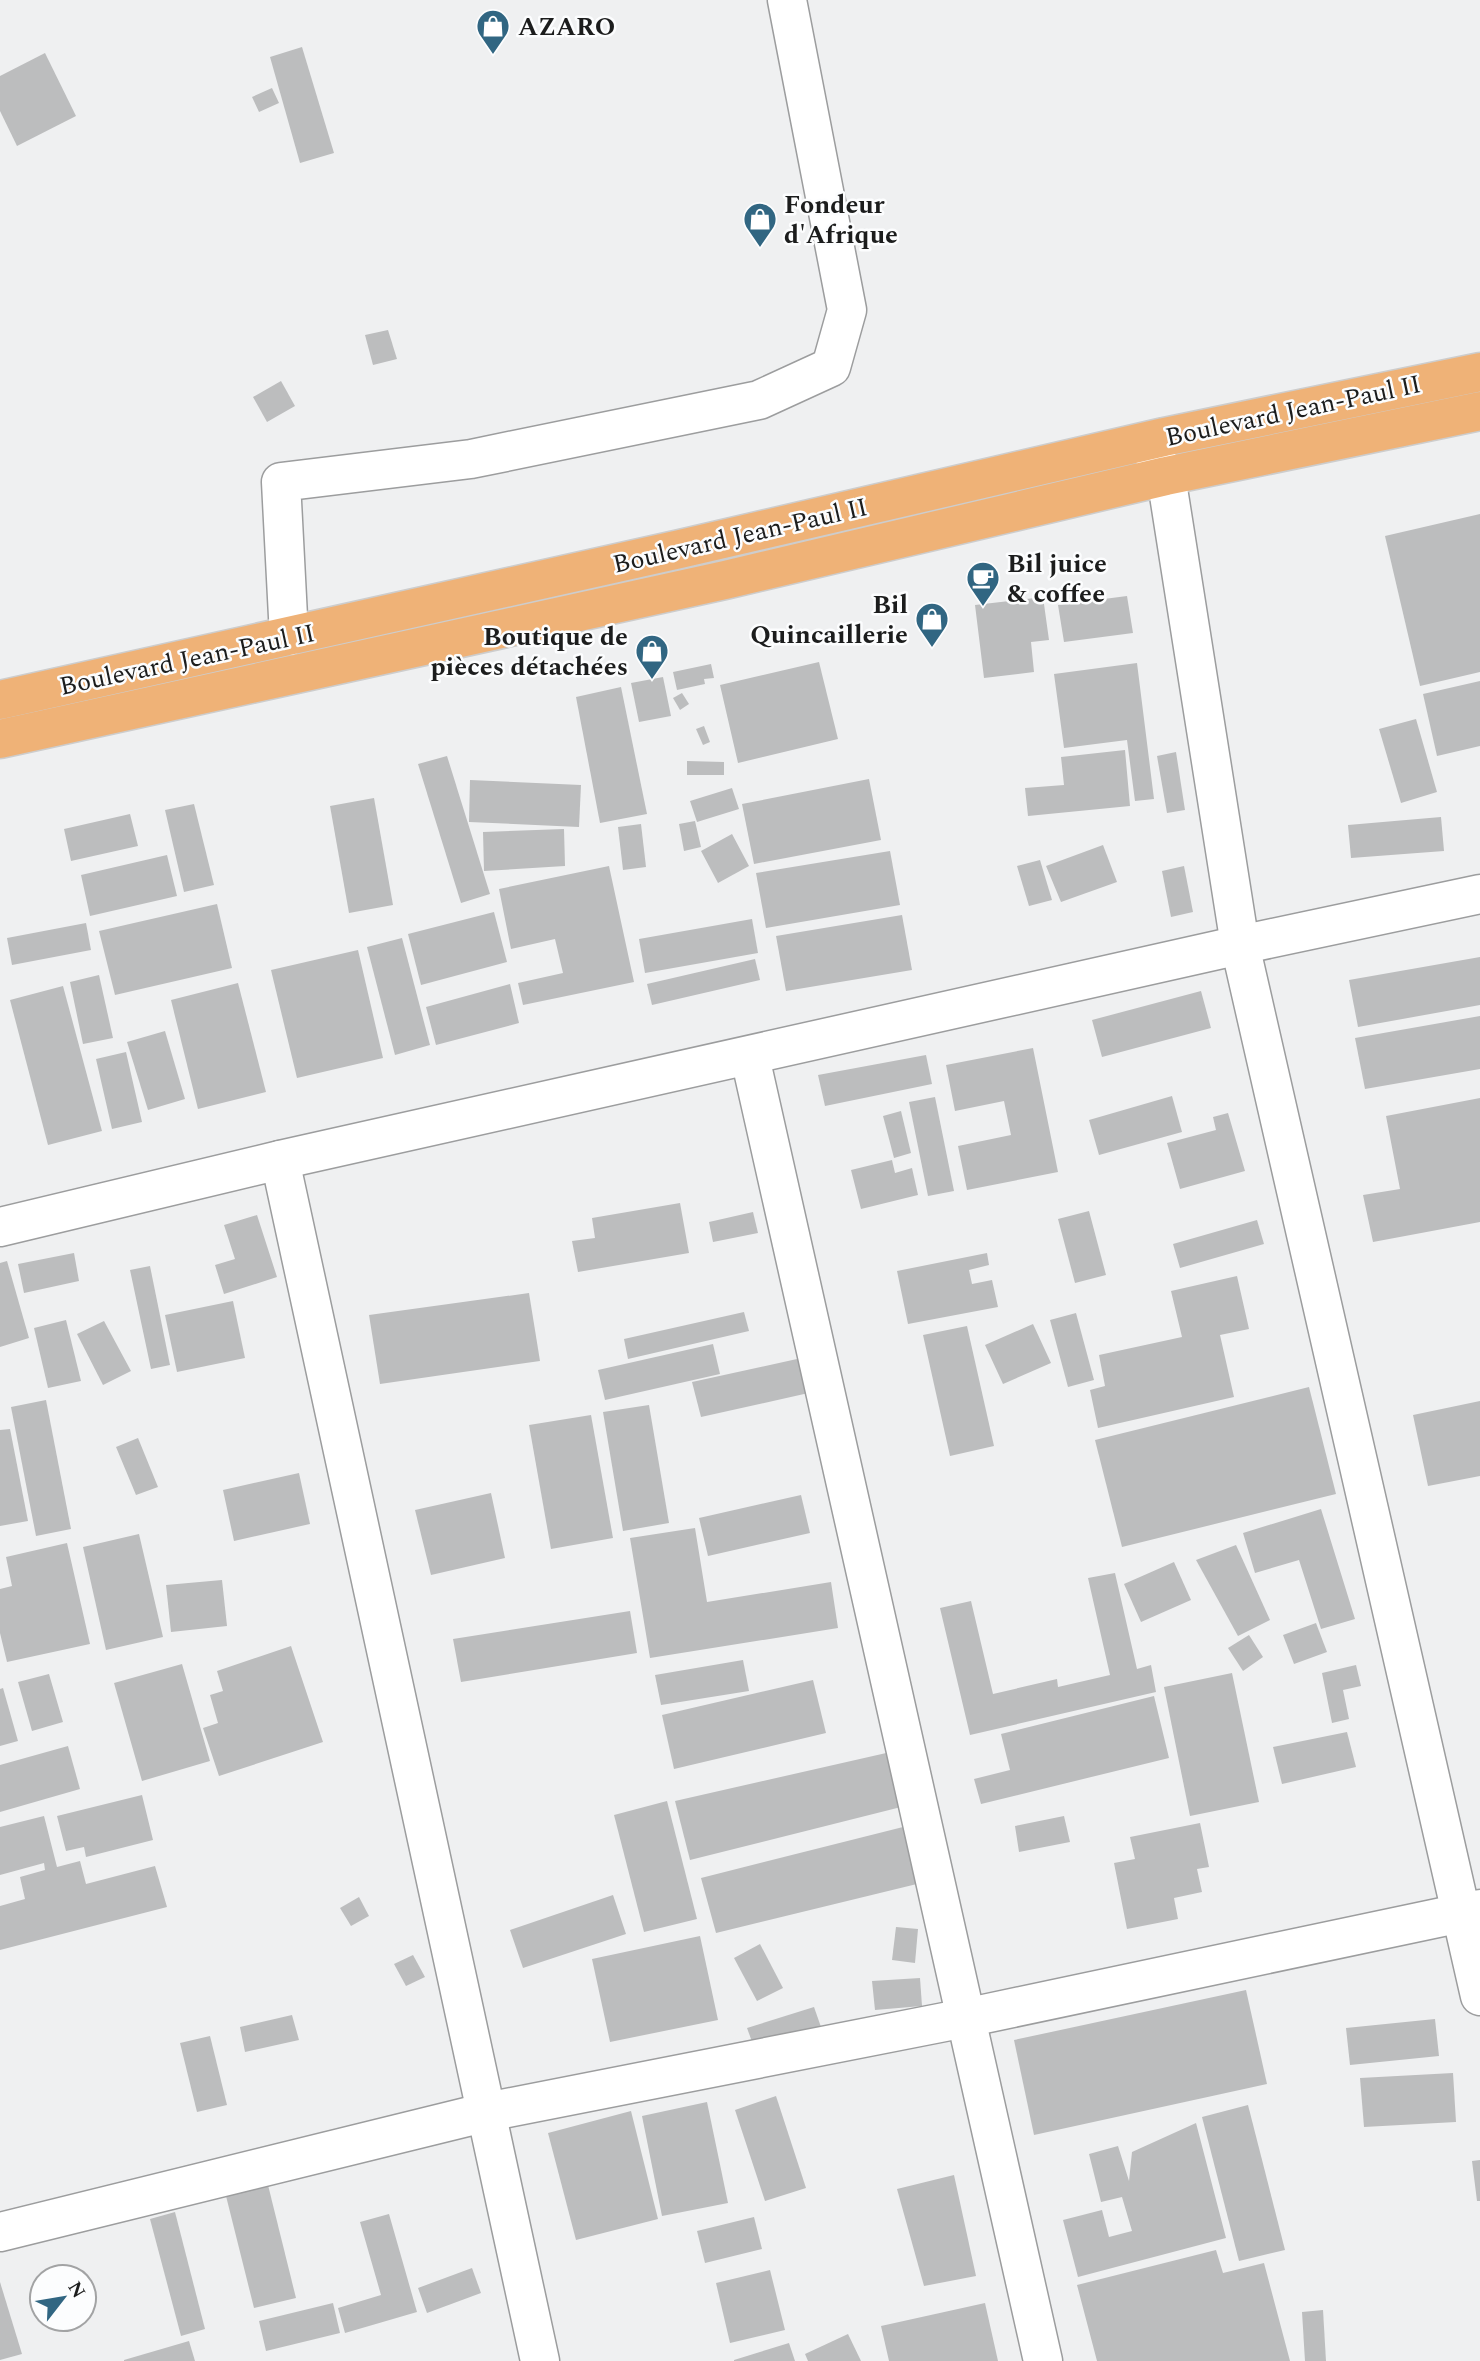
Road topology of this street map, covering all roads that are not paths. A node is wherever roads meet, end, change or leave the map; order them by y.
1 (787, 0) edge
2 (1480, 372) edge
3 (1480, 411) edge
4 (1146, 441) junction
5 (1166, 476) junction
6 (289, 636) junction
7 (0, 700) edge
8 (0, 739) edge
9 (1480, 894) edge
10 (1240, 944) junction
11 (750, 1057) junction
12 (280, 1160) junction
13 (0, 1227) edge
14 (1470, 1911) edge
15 (1480, 1996) edge
16 (965, 2018) junction
17 (487, 2112) junction
18 (0, 2232) edge
19 (540, 2361) edge
20 (1043, 2361) edge

1 - 6 street
2 - 4 main road, Boulevard Jean-Paul II
3 - 5 main road, Boulevard Jean-Paul II
4 - 5 street
4 - 6 main road, Boulevard Jean-Paul II
5 - 8 main road, Boulevard Jean-Paul II
5 - 10 street
6 - 7 main road, Boulevard Jean-Paul II
9 - 10 street
10 - 11 street
10 - 14 street
11 - 12 street
11 - 16 street
12 - 13 street
12 - 17 street
14 - 15 street
14 - 16 street
16 - 17 street
16 - 20 street
17 - 18 street
17 - 19 street

